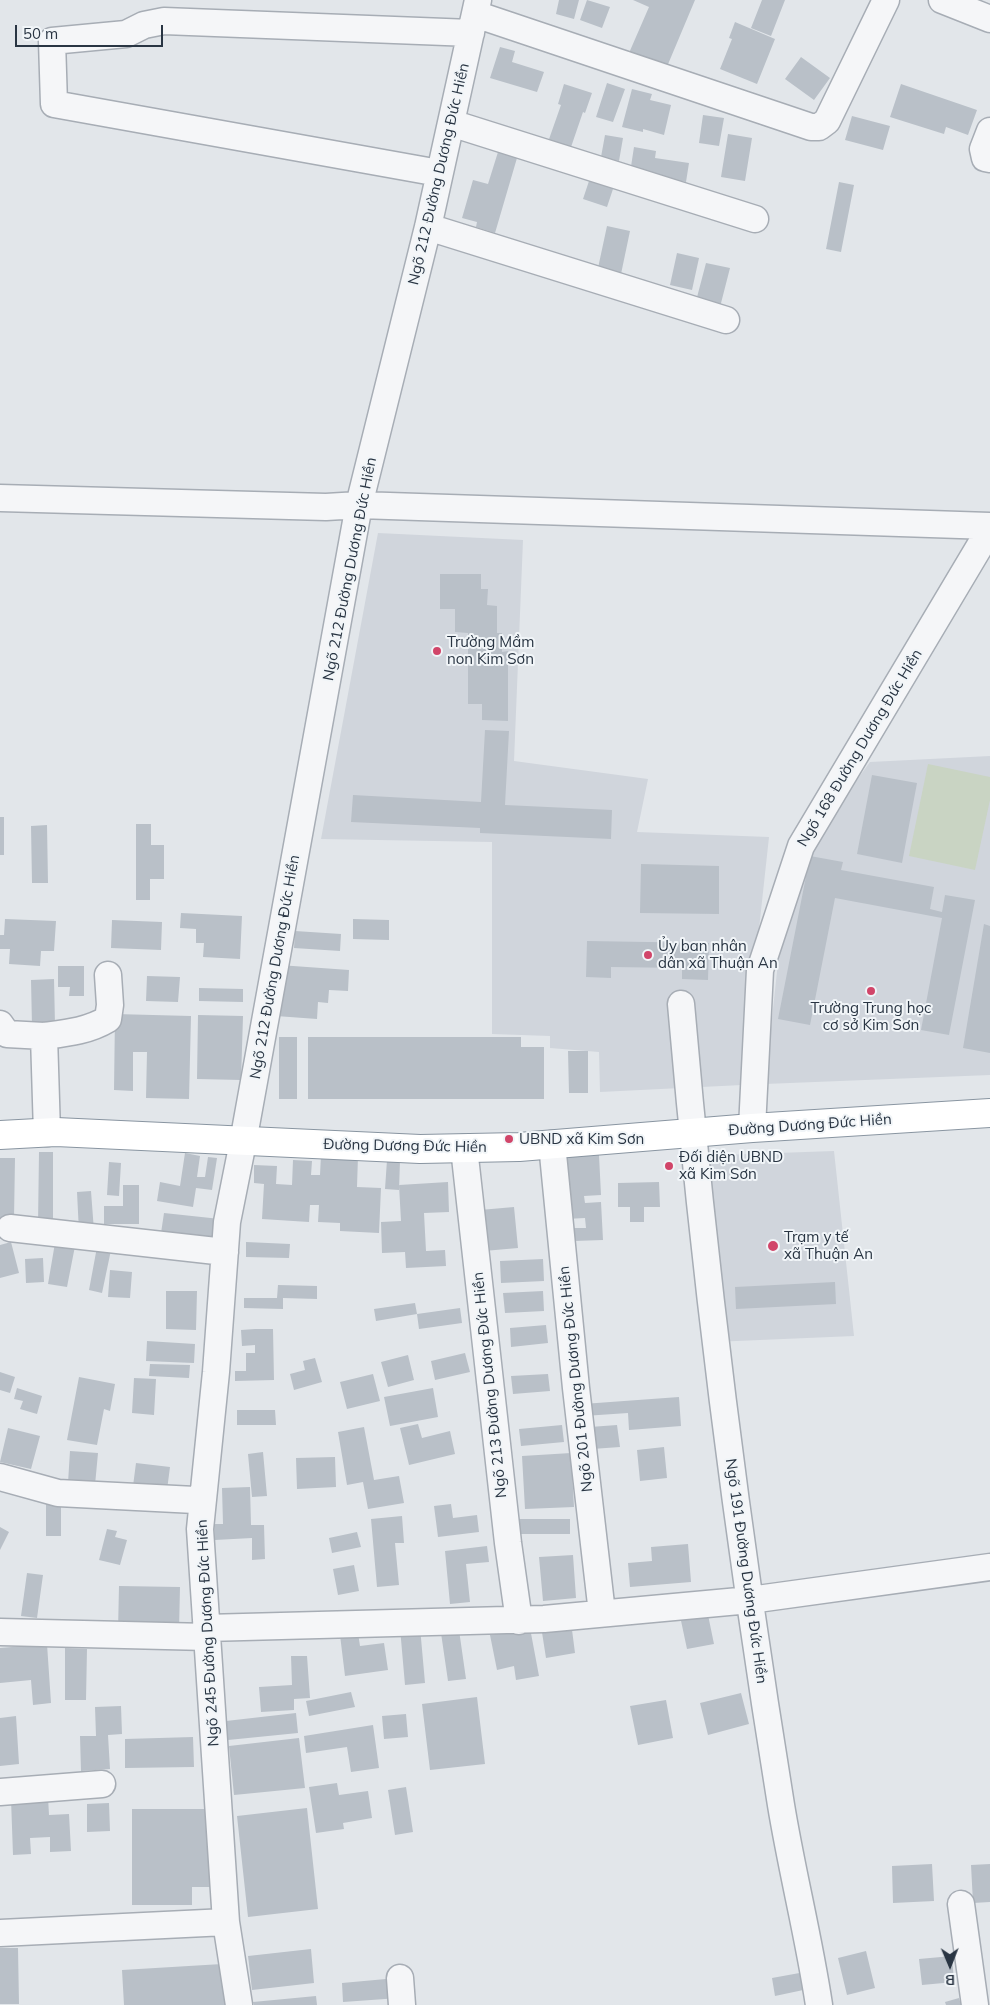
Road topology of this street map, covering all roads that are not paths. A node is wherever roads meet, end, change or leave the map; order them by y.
1 (886, 0) edge
2 (942, 0) edge
3 (475, 16) edge
4 (990, 19) edge
5 (451, 123) junction
6 (990, 131) edge
7 (990, 159) edge
8 (439, 173) junction
9 (755, 219) dead end
10 (428, 227) junction
11 (726, 320) dead end
12 (0, 498) edge
13 (359, 505) junction
14 (990, 527) edge
15 (108, 975) dead end
16 (681, 1004) dead end
17 (0, 1024) edge
18 (44, 1036) junction
19 (990, 1113) edge
20 (752, 1128) junction
21 (47, 1133) junction
22 (692, 1133) junction
23 (0, 1135) edge
24 (243, 1142) junction
25 (552, 1144) junction
26 (464, 1148) junction
27 (10, 1228) dead end
28 (225, 1252) junction
29 (0, 1477) edge
30 (203, 1498) junction
31 (990, 1567) edge
32 (750, 1600) junction
33 (602, 1613) junction
34 (519, 1620) junction
35 (0, 1632) edge
36 (207, 1632) junction
37 (102, 1784) dead end
38 (0, 1792) edge
39 (961, 1904) dead end
40 (226, 1922) junction
41 (0, 1933) edge
42 (400, 1978) dead end
43 (239, 2005) edge
44 (402, 2005) edge
45 (819, 2005) edge
46 (975, 2005) edge

1 - 3 street
2 - 4 street
3 - 5 street, Ngõ 212 Đường Dương Đức Hiền
3 - 8 street
5 - 8 street, Ngõ 212 Đường Dương Đức Hiền
5 - 9 street
6 - 7 street
8 - 10 street, Ngõ 212 Đường Dương Đức Hiền
10 - 11 street
10 - 13 street, Ngõ 212 Đường Dương Đức Hiền
12 - 13 street
13 - 14 street
13 - 24 street, Ngõ 212 Đường Dương Đức Hiền
14 - 20 street, Ngõ 168 Đường Dương Đức Hiền
15 - 18 street
16 - 22 street, Ngõ 191 Đường Dương Đức Hiền
17 - 18 street
18 - 21 street
19 - 20 highway, Đường Dương Đức Hiền
20 - 22 highway, Đường Dương Đức Hiền
21 - 23 highway, Đường Dương Đức Hiền
21 - 24 highway, Đường Dương Đức Hiền
22 - 25 highway, Đường Dương Đức Hiền
22 - 32 street, Ngõ 191 Đường Dương Đức Hiền
24 - 26 highway, Đường Dương Đức Hiền
24 - 28 street, Ngõ 245 Đường Dương Đức Hiền
25 - 26 highway, Đường Dương Đức Hiền
25 - 33 street, Ngõ 201 Đường Dương Đức Hiền
26 - 34 street, Ngõ 213 Đường Dương Đức Hiền
27 - 28 street
28 - 30 street, Ngõ 245 Đường Dương Đức Hiền
29 - 30 street
30 - 36 street, Ngõ 245 Đường Dương Đức Hiền
31 - 32 street
32 - 33 street
32 - 45 street, Ngõ 191 Đường Dương Đức Hiền
33 - 34 street
34 - 36 street
35 - 36 street
36 - 40 street, Ngõ 245 Đường Dương Đức Hiền
37 - 38 street
39 - 46 street
40 - 41 street
40 - 43 street, Ngõ 245 Đường Dương Đức Hiền
42 - 44 street

